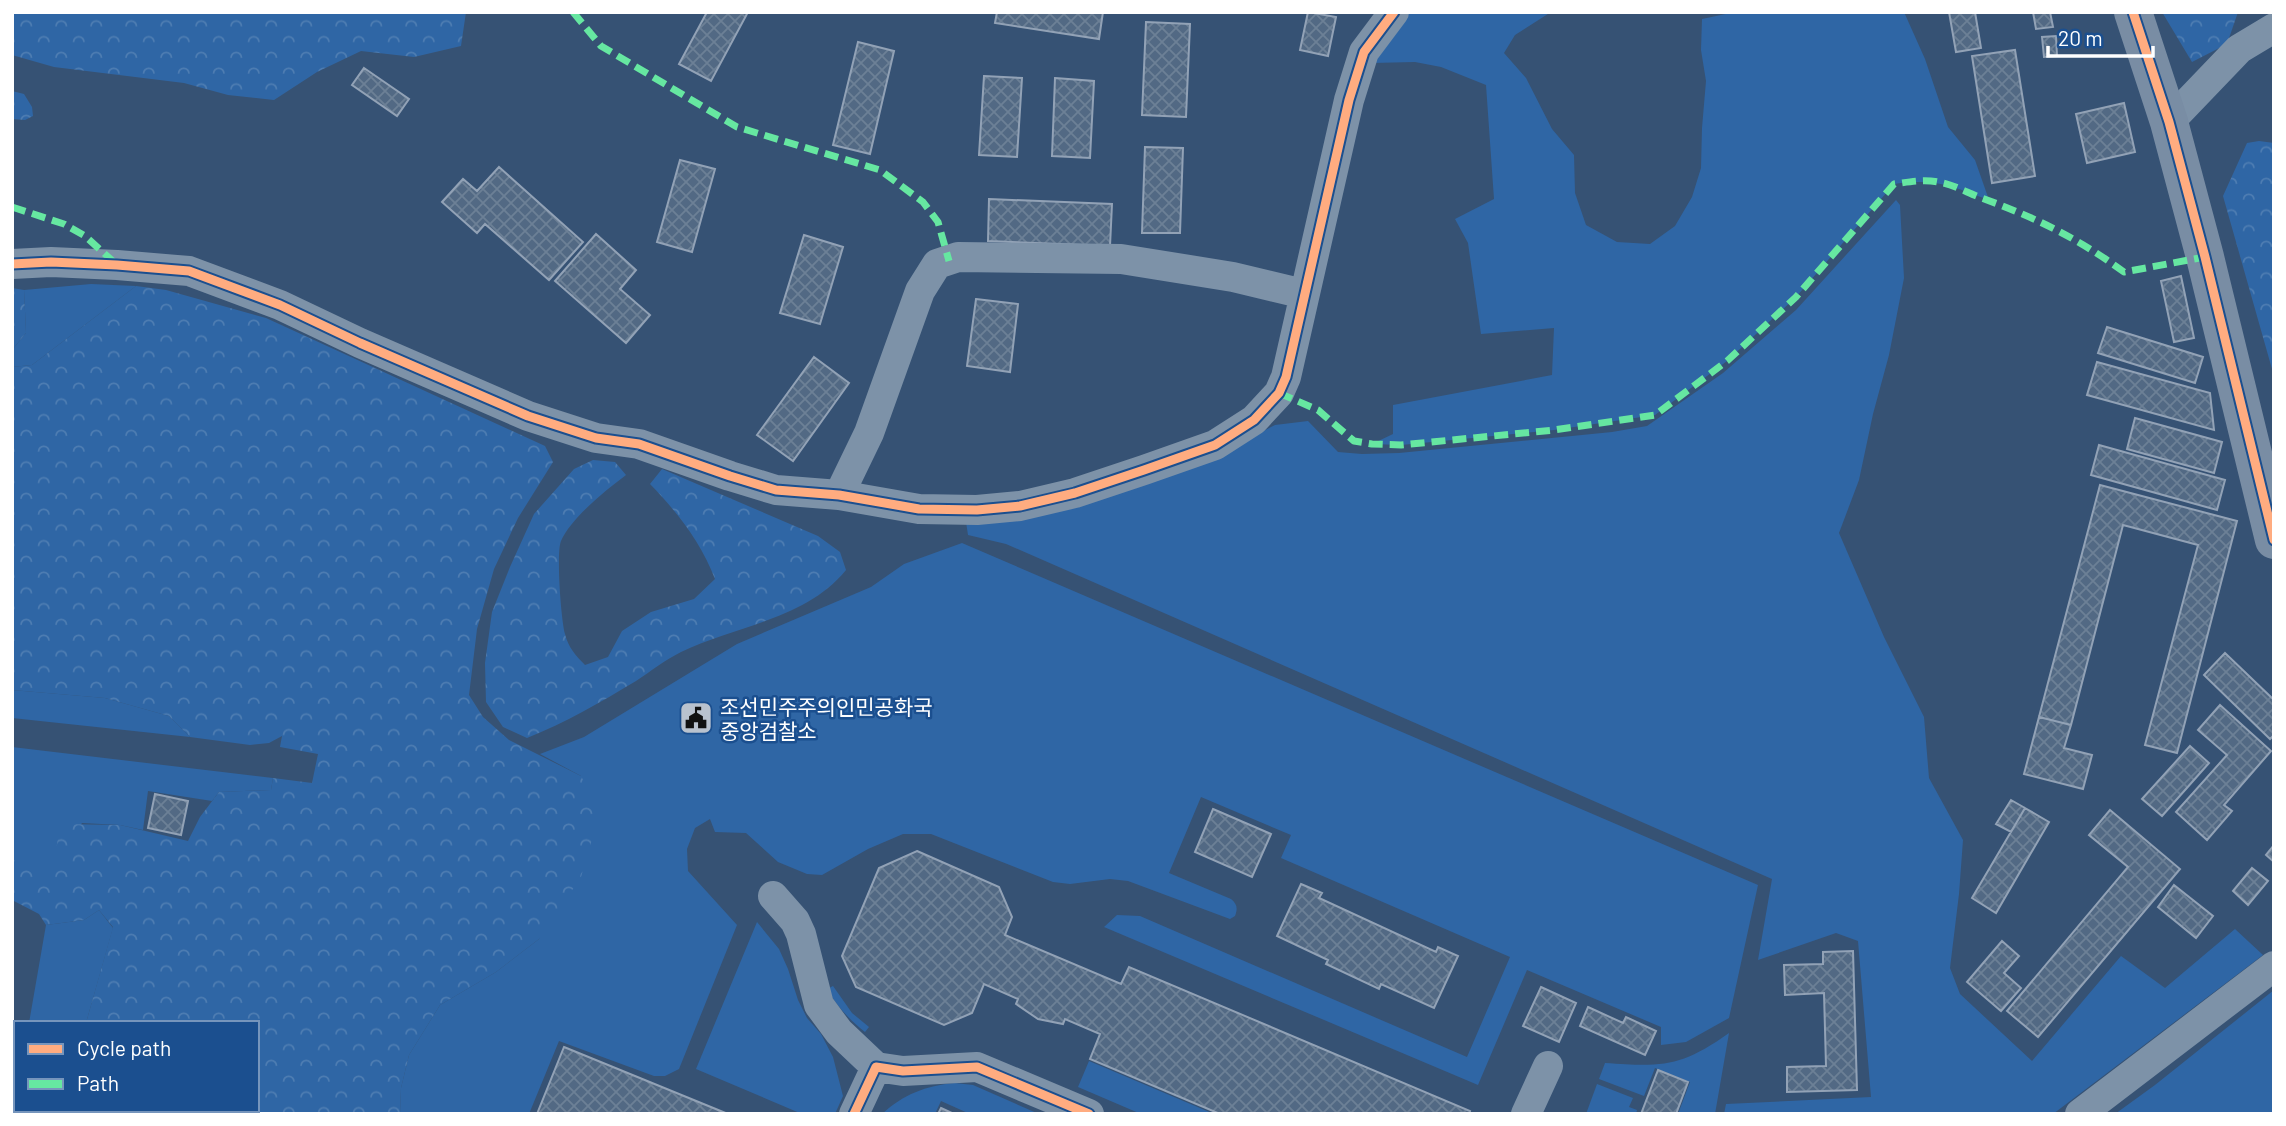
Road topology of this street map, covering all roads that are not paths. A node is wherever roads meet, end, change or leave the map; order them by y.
1 (1394, 12) edge
2 (2133, 12) edge
3 (2274, 28) edge
4 (2169, 122) junction
5 (12, 264) edge
6 (1304, 294) junction
7 (839, 495) junction
8 (2274, 540) edge
9 (774, 896) dead end
10 (2274, 967) edge
11 (876, 1066) junction
12 (1548, 1066) dead end
13 (854, 1114) edge
14 (1089, 1114) edge
15 (1526, 1114) edge
16 (2080, 1114) edge

1 - 6 street
2 - 4 street
3 - 4 street
4 - 8 street
5 - 7 street
6 - 7 street
6 - 7 street
9 - 11 street
10 - 16 street
11 - 13 street
11 - 14 street
12 - 15 street

